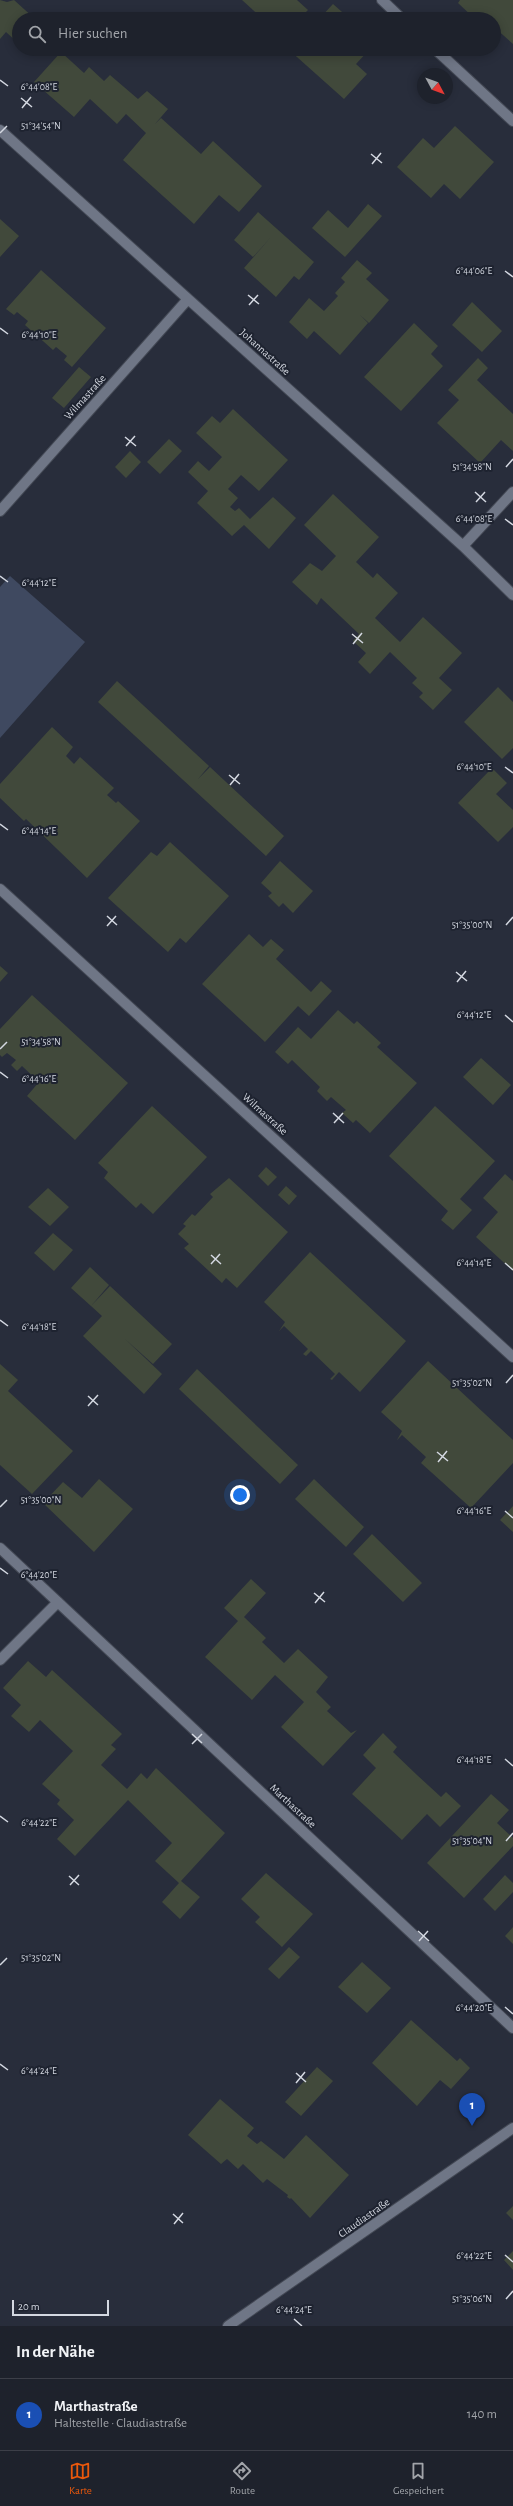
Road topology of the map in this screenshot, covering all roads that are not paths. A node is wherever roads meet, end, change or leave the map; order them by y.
1 (382, 0) edge
2 (395, 12) edge
3 (443, 56) edge
4 (513, 121) edge
5 (0, 130) edge
6 (188, 299) junction
7 (513, 492) edge
8 (0, 511) edge
9 (463, 546) junction
10 (513, 594) edge
11 (0, 889) edge
12 (513, 1357) edge
13 (0, 1548) edge
14 (58, 1602) junction
15 (0, 1660) edge
16 (513, 2028) edge
17 (513, 2128) edge
18 (228, 2326) edge

1 - 2 street
3 - 4 street
5 - 6 street, Johannastraße
6 - 8 street, Wilmastraße
6 - 9 street, Johannastraße
7 - 9 street
9 - 10 street, Johannastraße
11 - 12 street, Wilmastraße
13 - 14 street, Marthastraße
14 - 15 street
14 - 16 street, Marthastraße
17 - 18 street, Claudiastraße

